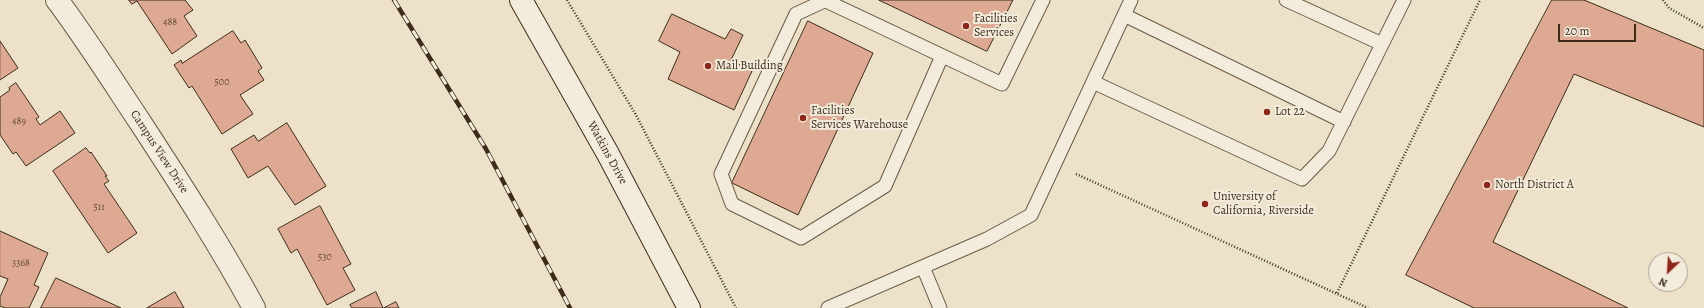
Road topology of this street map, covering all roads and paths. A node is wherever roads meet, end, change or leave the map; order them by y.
1 (57, 0) edge
2 (521, 0) edge
3 (566, 0) edge
4 (824, 0) edge
5 (1043, 0) edge
6 (1131, 0) edge
7 (1286, 0) edge
8 (1404, 0) edge
9 (1480, 0) edge
10 (1663, 0) edge
11 (1124, 15) junction
12 (1704, 28) edge
13 (1382, 44) junction
14 (942, 56) junction
15 (1093, 82) junction
16 (1344, 122) junction
17 (1076, 174) dead end
18 (923, 267) junction
19 (1337, 293) junction
20 (254, 308) edge
21 (689, 308) edge
22 (736, 308) edge
23 (828, 308) edge
24 (940, 308) edge
25 (1368, 308) edge

1 - 20 street, Campus View Drive
2 - 21 street, Watkins Drive
3 - 22 path
4 - 14 lane
4 - 14 lane
5 - 14 lane
6 - 11 lane
7 - 13 lane
8 - 13 lane
9 - 19 path
10 - 12 path
11 - 15 lane
11 - 16 lane
13 - 16 lane
15 - 16 lane
15 - 18 lane
17 - 19 path
18 - 23 lane
18 - 24 lane
19 - 25 path

